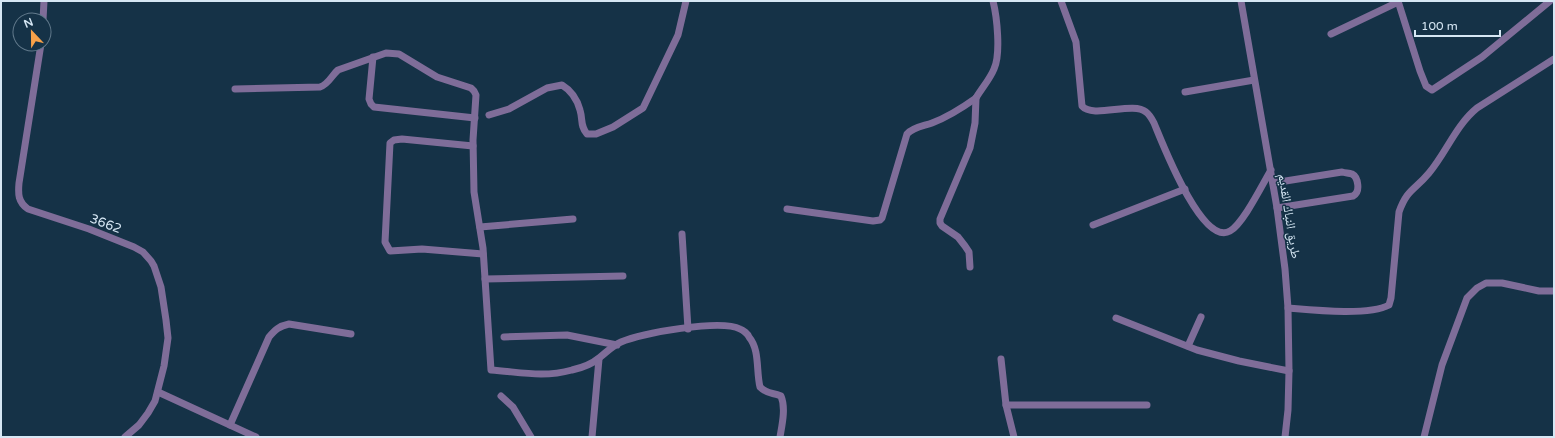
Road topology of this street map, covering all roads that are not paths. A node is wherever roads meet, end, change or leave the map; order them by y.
1 (44, 1) edge
2 (686, 1) edge
3 (993, 1) edge
4 (1062, 1) edge
5 (1241, 1) edge
6 (1550, 1) edge
7 (1399, 2) edge
8 (43, 12) edge
9 (1331, 34) dead end
10 (40, 52) edge
11 (373, 57) junction
12 (1554, 59) edge
13 (1254, 80) junction
14 (235, 88) dead end
15 (1185, 92) dead end
16 (976, 98) junction
17 (488, 115) dead end
18 (475, 118) junction
19 (473, 146) junction
20 (1271, 170) junction
21 (1273, 183) junction
22 (1185, 189) junction
23 (1277, 208) junction
24 (787, 209) dead end
25 (573, 219) dead end
26 (1093, 226) dead end
27 (480, 227) junction
28 (682, 234) dead end
29 (483, 254) junction
30 (970, 267) dead end
31 (624, 276) dead end
32 (485, 279) junction
33 (1554, 291) edge
34 (1288, 308) junction
35 (1201, 317) dead end
36 (1116, 318) dead end
37 (688, 329) junction
38 (351, 334) dead end
39 (504, 337) dead end
40 (617, 345) junction
41 (1188, 346) junction
42 (599, 359) junction
43 (1001, 359) dead end
44 (1289, 371) junction
45 (158, 392) junction
46 (501, 396) dead end
47 (1006, 405) junction
48 (1147, 405) dead end
49 (230, 425) junction
50 (125, 437) edge
51 (256, 437) edge
52 (531, 437) edge
53 (592, 437) edge
54 (780, 437) edge
55 (1014, 437) edge
56 (1285, 437) edge
57 (1424, 437) edge

1 - 8 street
2 - 17 street
3 - 16 street
4 - 22 street
5 - 13 street, طريق النباك القديم
6 - 7 street
7 - 9 street
10 - 45 street, 3662
11 - 14 street
11 - 18 street
11 - 18 street
12 - 34 street
13 - 15 street
13 - 20 street, طريق النباك القديم
16 - 24 street
16 - 30 street
18 - 19 street
19 - 27 street
19 - 29 street
20 - 21 street, طريق النباك القديم
20 - 22 street
21 - 23 street, طريق النباك القديم
21 - 23 street
22 - 26 street
23 - 34 street, طريق النباك القديم
25 - 27 street
27 - 29 street
28 - 37 street
29 - 32 street
31 - 32 street
32 - 42 street
33 - 57 street
34 - 44 street, طريق النباك القديم
35 - 41 street
36 - 41 street
37 - 40 street
37 - 54 street
38 - 49 street
39 - 40 street
40 - 42 street
41 - 44 street
42 - 53 street
43 - 47 street
44 - 56 street, طريق النباك القديم
45 - 49 street
45 - 50 street, 3662
46 - 52 street
47 - 48 street
47 - 55 street
49 - 51 street

